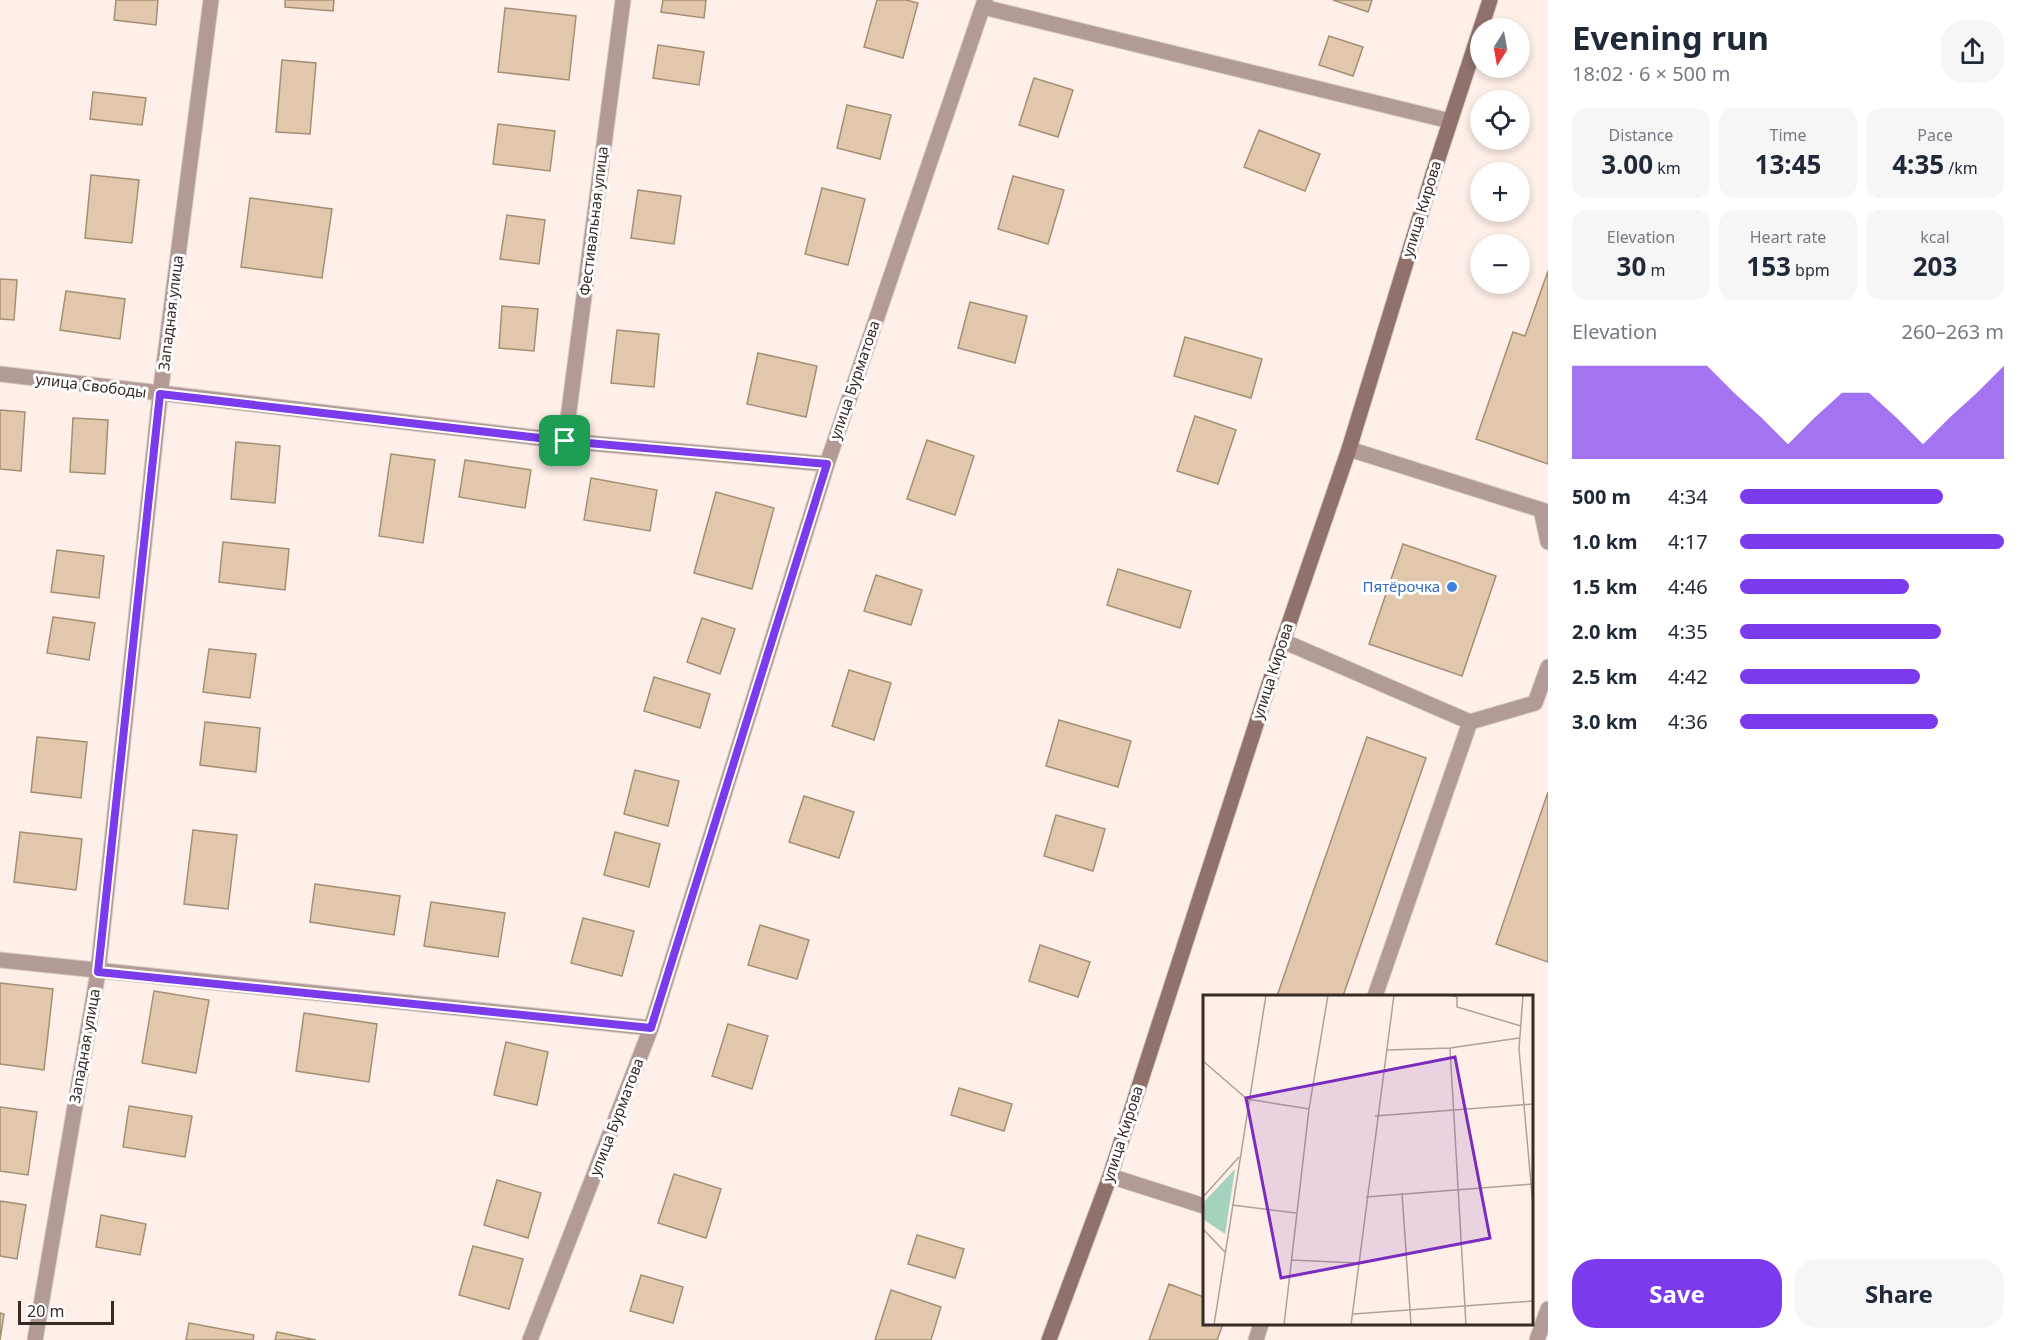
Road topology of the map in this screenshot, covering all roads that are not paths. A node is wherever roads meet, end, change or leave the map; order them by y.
1 (211, 0) edge
2 (623, 0) edge
3 (1490, 0) edge
4 (984, 4) edge
5 (1450, 121) junction
6 (0, 374) edge
7 (160, 394) junction
8 (565, 441) junction
9 (1349, 449) junction
10 (827, 464) junction
11 (1544, 511) edge
12 (1548, 542) edge
13 (1283, 641) junction
14 (1548, 667) edge
15 (1470, 722) junction
16 (0, 960) edge
17 (98, 972) junction
18 (1375, 995) edge
19 (651, 1028) junction
20 (1110, 1176) junction
21 (1203, 1206) edge
22 (1548, 1309) edge
23 (1260, 1325) edge
24 (1538, 1332) edge
25 (35, 1340) edge
26 (530, 1340) edge
27 (1049, 1340) edge
28 (1256, 1340) edge

1 - 7 street, Западная улица
2 - 8 street, Фестивальная улица
3 - 5 main road, улица Кирова
4 - 5 street
4 - 10 street, улица Бурматова
5 - 9 main road, улица Кирова
6 - 7 street, улица Свободы
7 - 8 street, улица Свободы
7 - 17 street, Западная улица
8 - 10 street, улица Свободы
9 - 11 street
9 - 13 main road, улица Кирова
10 - 19 street, улица Бурматова
11 - 12 street
13 - 15 street
13 - 20 main road, улица Кирова
14 - 15 street
15 - 18 street
16 - 17 street
17 - 19 street
17 - 25 street, Западная улица
19 - 26 street, улица Бурматова
20 - 21 street
20 - 27 main road, улица Кирова
22 - 24 street
23 - 28 street

